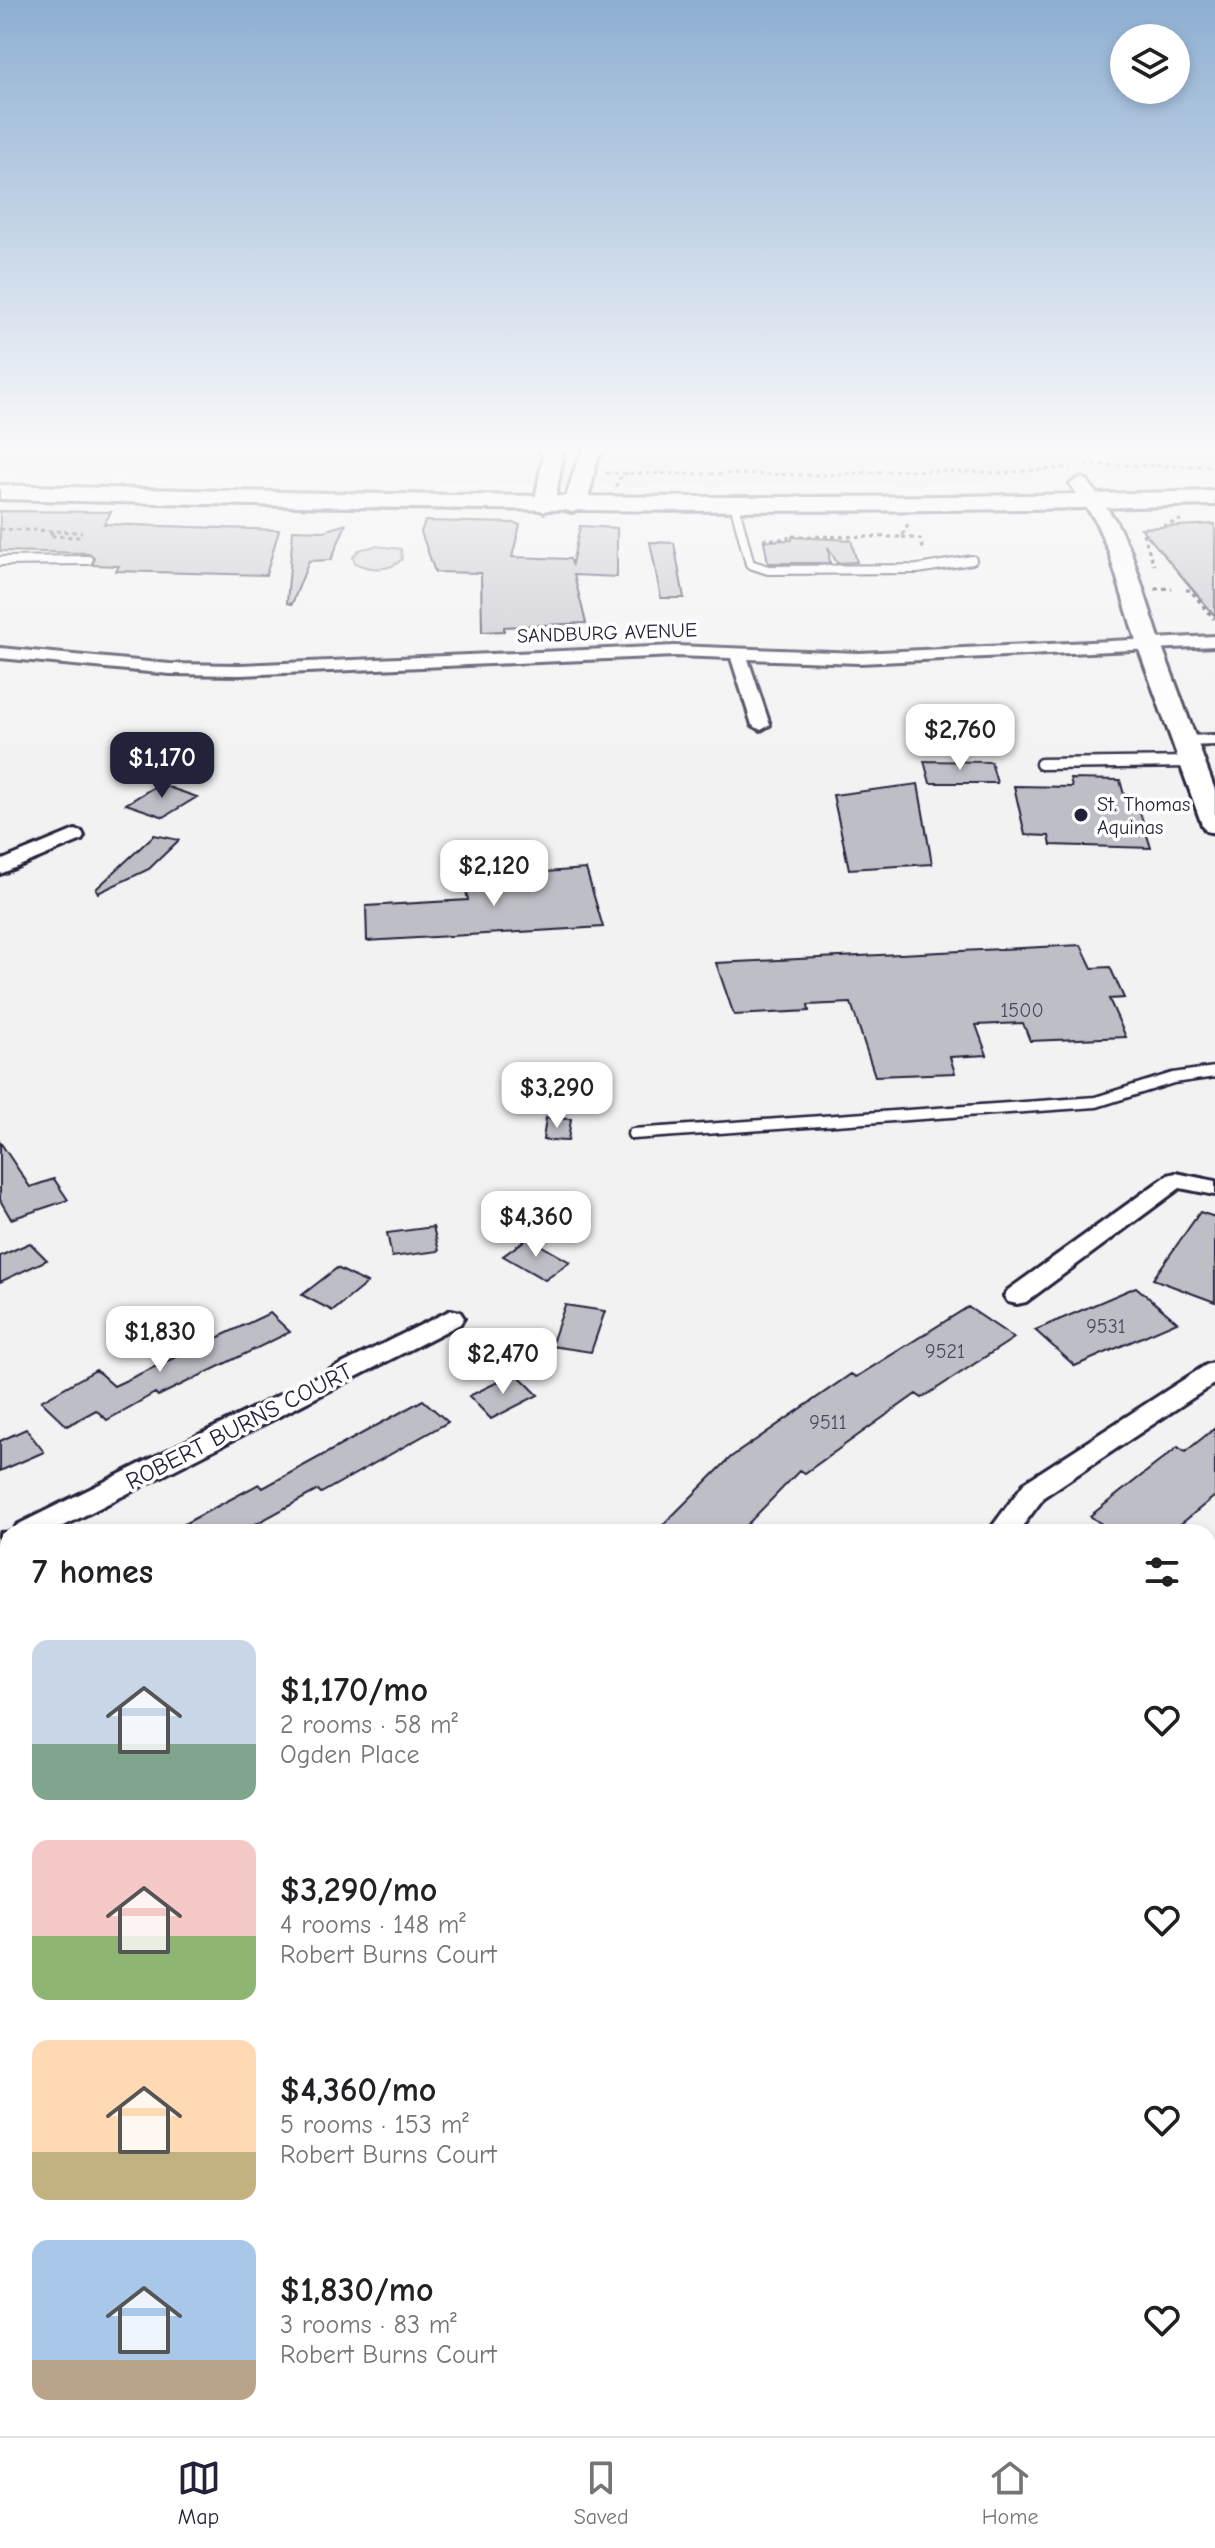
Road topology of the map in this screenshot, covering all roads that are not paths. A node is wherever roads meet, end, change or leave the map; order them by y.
1 (88, 560) dead end
2 (749, 560) edge
3 (972, 560) dead end
4 (1122, 560) edge
5 (0, 561) edge
6 (77, 561) joint
7 (1215, 641) edge
8 (1149, 644) junction
9 (0, 653) edge
10 (740, 654) junction
11 (761, 725) dead end
12 (1215, 740) edge
13 (1188, 752) junction
14 (1041, 764) dead end
15 (1215, 825) edge
16 (75, 836) dead end
17 (0, 868) edge
18 (1215, 1072) edge
19 (633, 1134) dead end
20 (1215, 1188) edge
21 (1017, 1296) dead end
22 (451, 1318) dead end
23 (1215, 1371) edge
24 (43, 1524) edge
25 (1008, 1524) edge

1 - 6 lane
2 - 3 lane
4 - 8 street
5 - 6 lane
7 - 8 street, SANDBURG AVENUE
8 - 10 street, SANDBURG AVENUE
8 - 13 street
9 - 10 street, SANDBURG AVENUE
10 - 11 street
12 - 13 street
13 - 14 lane
13 - 15 street
16 - 17 street
18 - 19 lane
20 - 21 street
22 - 24 street, ROBERT BURNS COURT
23 - 25 street

